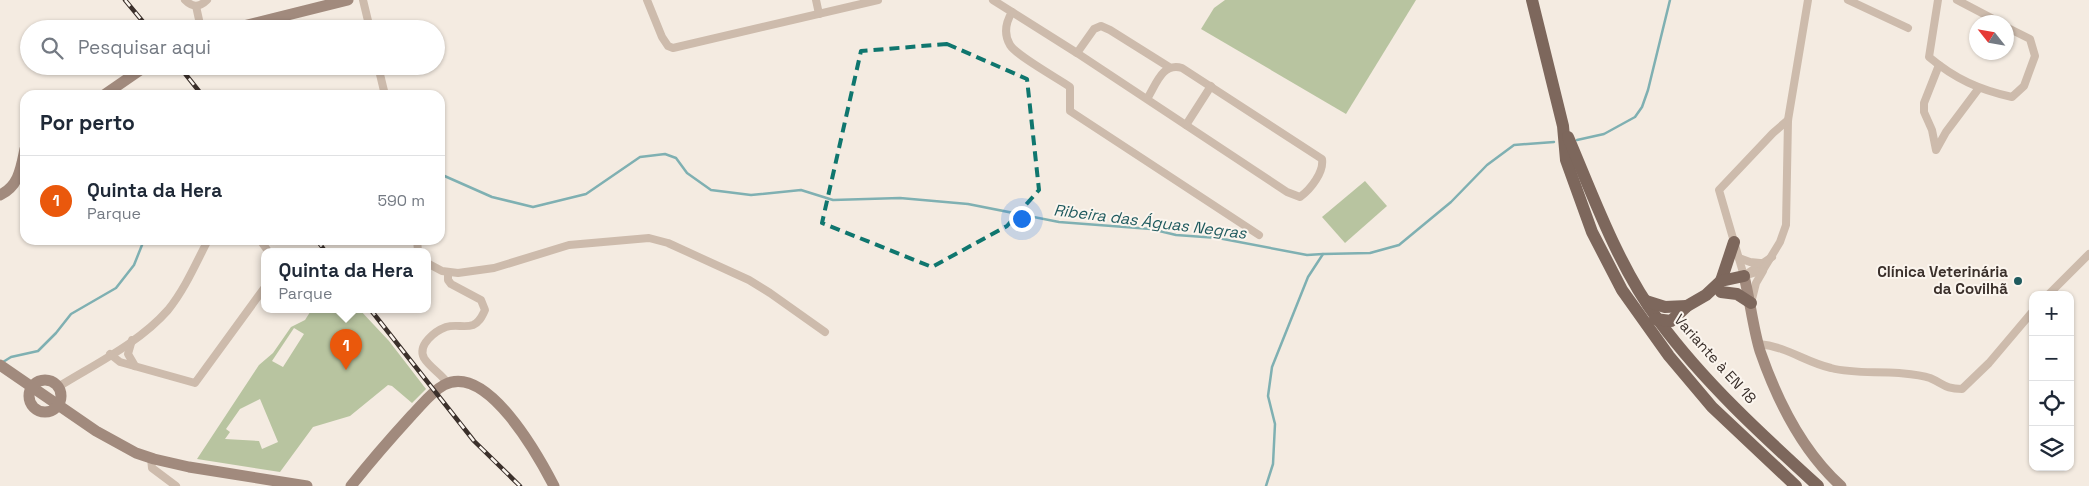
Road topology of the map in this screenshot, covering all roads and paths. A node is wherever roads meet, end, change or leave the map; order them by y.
1 (184, 0) edge
2 (206, 0) edge
3 (348, 0) edge
4 (363, 0) edge
5 (647, 0) edge
6 (816, 0) edge
7 (878, 0) edge
8 (993, 0) edge
9 (1532, 0) edge
10 (1808, 0) edge
11 (1848, 0) edge
12 (1938, 0) edge
13 (1957, 0) edge
14 (196, 6) junction
15 (1012, 12) junction
16 (819, 14) junction
17 (1986, 15) edge
18 (199, 20) edge
19 (267, 20) edge
20 (368, 20) edge
21 (1908, 28) dead end
22 (2014, 31) edge
23 (1077, 53) junction
24 (1939, 66) junction
25 (1169, 68) junction
26 (133, 75) edge
27 (380, 75) edge
28 (1211, 86) junction
29 (1979, 88) junction
30 (111, 90) edge
31 (384, 90) edge
32 (1147, 99) junction
33 (1788, 120) junction
34 (1186, 125) junction
35 (1563, 126) junction
36 (20, 172) edge
37 (0, 195) edge
38 (1259, 235) dead end
39 (1734, 242) junction
40 (205, 245) edge
41 (2089, 254) edge
42 (1739, 258) junction
43 (431, 265) edge
44 (1762, 267) junction
45 (448, 272) junction
46 (1744, 276) junction
47 (1721, 286) junction
48 (2052, 291) edge
49 (261, 292) edge
50 (1646, 301) junction
51 (1751, 303) junction
52 (1687, 306) junction
53 (1665, 307) junction
54 (2022, 309) dead end
55 (1638, 313) junction
56 (2029, 313) edge
57 (2029, 315) edge
58 (1677, 317) junction
59 (1658, 320) junction
60 (825, 332) dead end
61 (1653, 334) junction
62 (132, 339) junction
63 (1675, 341) junction
64 (1759, 344) junction
65 (110, 354) junction
66 (135, 366) junction
67 (2, 367) edge
68 (447, 384) junction
69 (32, 386) junction
70 (58, 387) junction
71 (58, 404) junction
72 (151, 458) junction
73 (1777, 470) junction
74 (1813, 483) edge
75 (176, 486) edge
76 (307, 486) edge
77 (351, 486) edge
78 (554, 486) edge
79 (1786, 486) edge
80 (1796, 486) edge
81 (1841, 486) edge

1 - 14 street
2 - 14 street
3 - 19 street
4 - 20 street
5 - 16 street
6 - 16 street
7 - 16 street
8 - 15 street
9 - 35 main road, Variante à EN 18
10 - 33 street
11 - 21 street
12 - 24 street
13 - 17 street
14 - 18 street
15 - 23 street
15 - 38 street
22 - 29 street
23 - 25 street
23 - 32 street
24 - 29 street
24 - 29 street
25 - 28 street
25 - 32 street
26 - 30 street
27 - 31 street
28 - 34 street
28 - 34 street
32 - 34 street
33 - 39 street
33 - 44 street
35 - 50 main road, Variante à EN 18
35 - 55 main road, Variante à EN 18
36 - 37 street
39 - 42 street
39 - 47 main road
40 - 62 street
41 - 48 street
42 - 44 street
42 - 46 street
43 - 45 street
44 - 46 street
44 - 51 street
45 - 60 street
45 - 68 street
46 - 47 main road
46 - 51 street
47 - 51 main road
47 - 52 main road
49 - 66 street
50 - 53 main road
50 - 59 main road, Variante à EN 18
51 - 64 street
52 - 53 main road
52 - 58 main road
53 - 59 main road
54 - 56 street
55 - 59 main road
55 - 61 main road, Variante à EN 18
57 - 64 street
58 - 59 main road
58 - 63 main road
59 - 61 main road
59 - 63 main road, Variante à EN 18
61 - 73 main road, Variante à EN 18
62 - 65 street
62 - 66 street
63 - 74 main road, Variante à EN 18
64 - 81 street
65 - 66 street
65 - 70 street
67 - 69 street
68 - 77 street
68 - 78 street
69 - 70 street
69 - 71 street
69 - 71 street
70 - 71 street
71 - 72 street
72 - 75 street
72 - 76 street
73 - 79 main road
73 - 80 main road, Variante à EN 18

